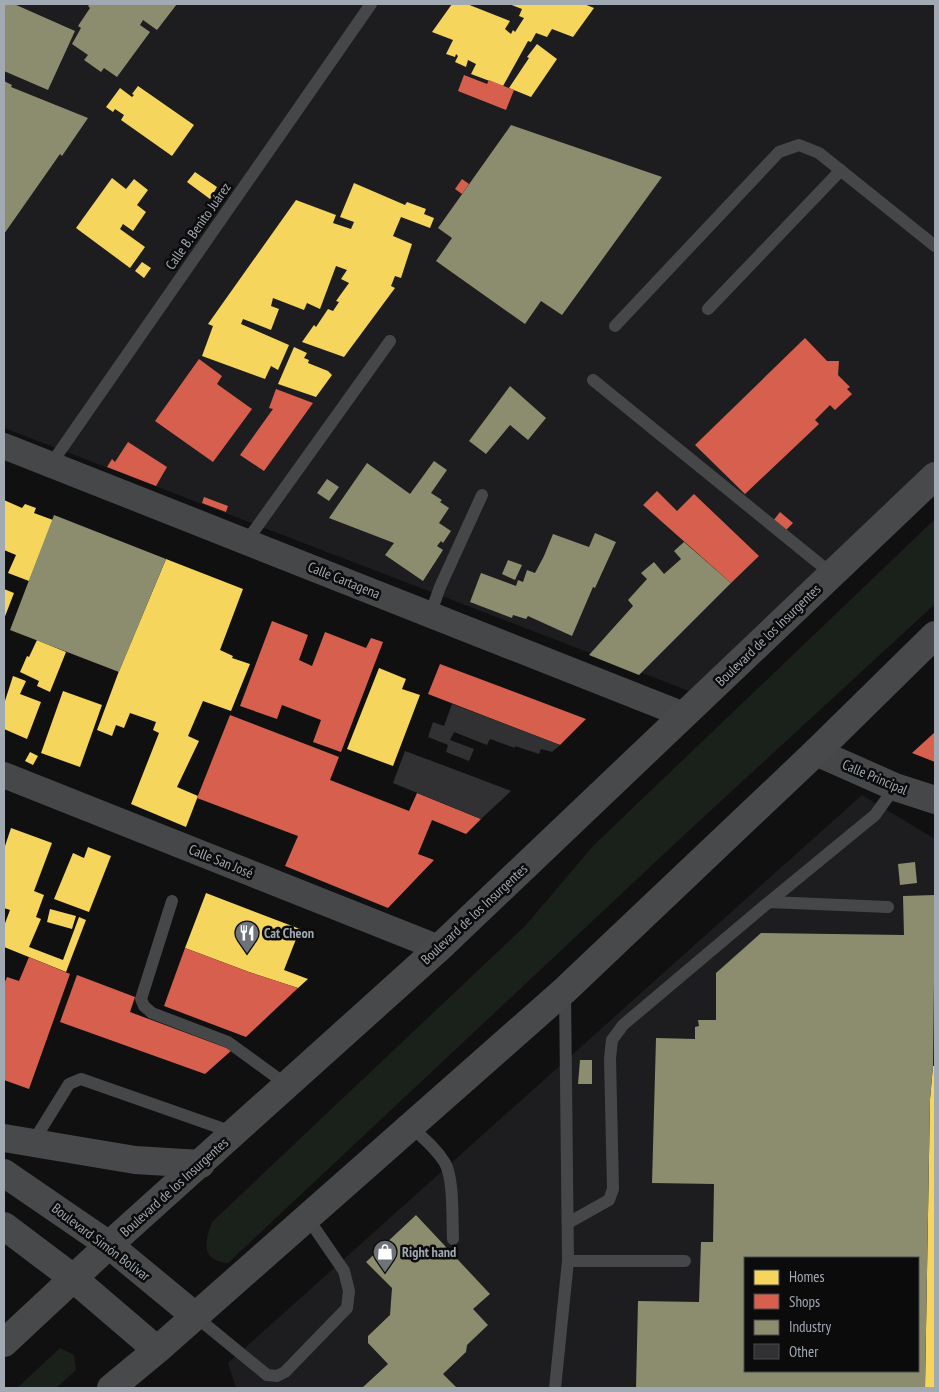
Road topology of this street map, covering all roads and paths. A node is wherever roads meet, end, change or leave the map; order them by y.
1 (370, 4) edge
2 (841, 170) junction
3 (935, 246) edge
4 (708, 309) dead end
5 (615, 326) dead end
6 (390, 341) dead end
7 (593, 380) dead end
8 (4, 446) edge
9 (51, 464) junction
10 (935, 476) edge
11 (482, 495) dead end
12 (246, 542) junction
13 (832, 574) junction
14 (430, 615) junction
15 (935, 635) edge
16 (684, 715) junction
17 (816, 752) junction
18 (4, 775) edge
19 (895, 787) junction
20 (935, 800) edge
21 (172, 901) dead end
22 (769, 902) junction
23 (888, 907) dead end
24 (439, 948) junction
25 (565, 990) junction
26 (287, 1085) junction
27 (410, 1126) junction
28 (235, 1133) junction
29 (4, 1138) edge
30 (32, 1142) junction
31 (201, 1164) junction
32 (4, 1173) edge
33 (307, 1217) junction
34 (568, 1223) junction
35 (4, 1226) edge
36 (453, 1239) dead end
37 (109, 1245) junction
38 (568, 1261) junction
39 (685, 1261) dead end
40 (73, 1278) junction
41 (195, 1316) junction
42 (4, 1342) edge
43 (157, 1350) junction
44 (111, 1388) edge
45 (555, 1388) edge

1 - 9 lane, Calle B. Benito Juárez
2 - 3 lane
2 - 4 lane
2 - 5 lane
6 - 12 lane
7 - 13 lane
8 - 9 street, Calle Cartagena
9 - 12 street, Calle Cartagena
10 - 13 main road, Boulevard de los Insurgentes
11 - 14 lane
12 - 14 street, Calle Cartagena
13 - 16 main road, Boulevard de los Insurgentes
14 - 16 street, Calle Cartagena
15 - 17 main road
16 - 24 main road, Boulevard de los Insurgentes
17 - 19 street, Calle Principal
17 - 25 main road
18 - 24 street, Calle San José
19 - 20 street, Calle Principal
19 - 22 lane
21 - 26 lane
22 - 23 lane
22 - 34 lane
24 - 26 main road, Boulevard de los Insurgentes
25 - 27 main road
25 - 34 lane
26 - 28 main road, Boulevard de los Insurgentes
27 - 33 main road
27 - 36 lane
28 - 30 lane
28 - 31 main road, Boulevard de los Insurgentes
29 - 30 main road
30 - 31 main road
31 - 37 main road, Boulevard de los Insurgentes
32 - 37 main road, Boulevard Simón Bolívar
33 - 41 main road
33 - 41 lane
34 - 38 lane
35 - 40 main road
37 - 40 main road, Boulevard de los Insurgentes
37 - 41 main road, Boulevard Simón Bolívar
38 - 39 lane
38 - 45 lane
40 - 42 main road, Boulevard de los Insurgentes
40 - 43 main road
41 - 43 main road
43 - 44 main road

